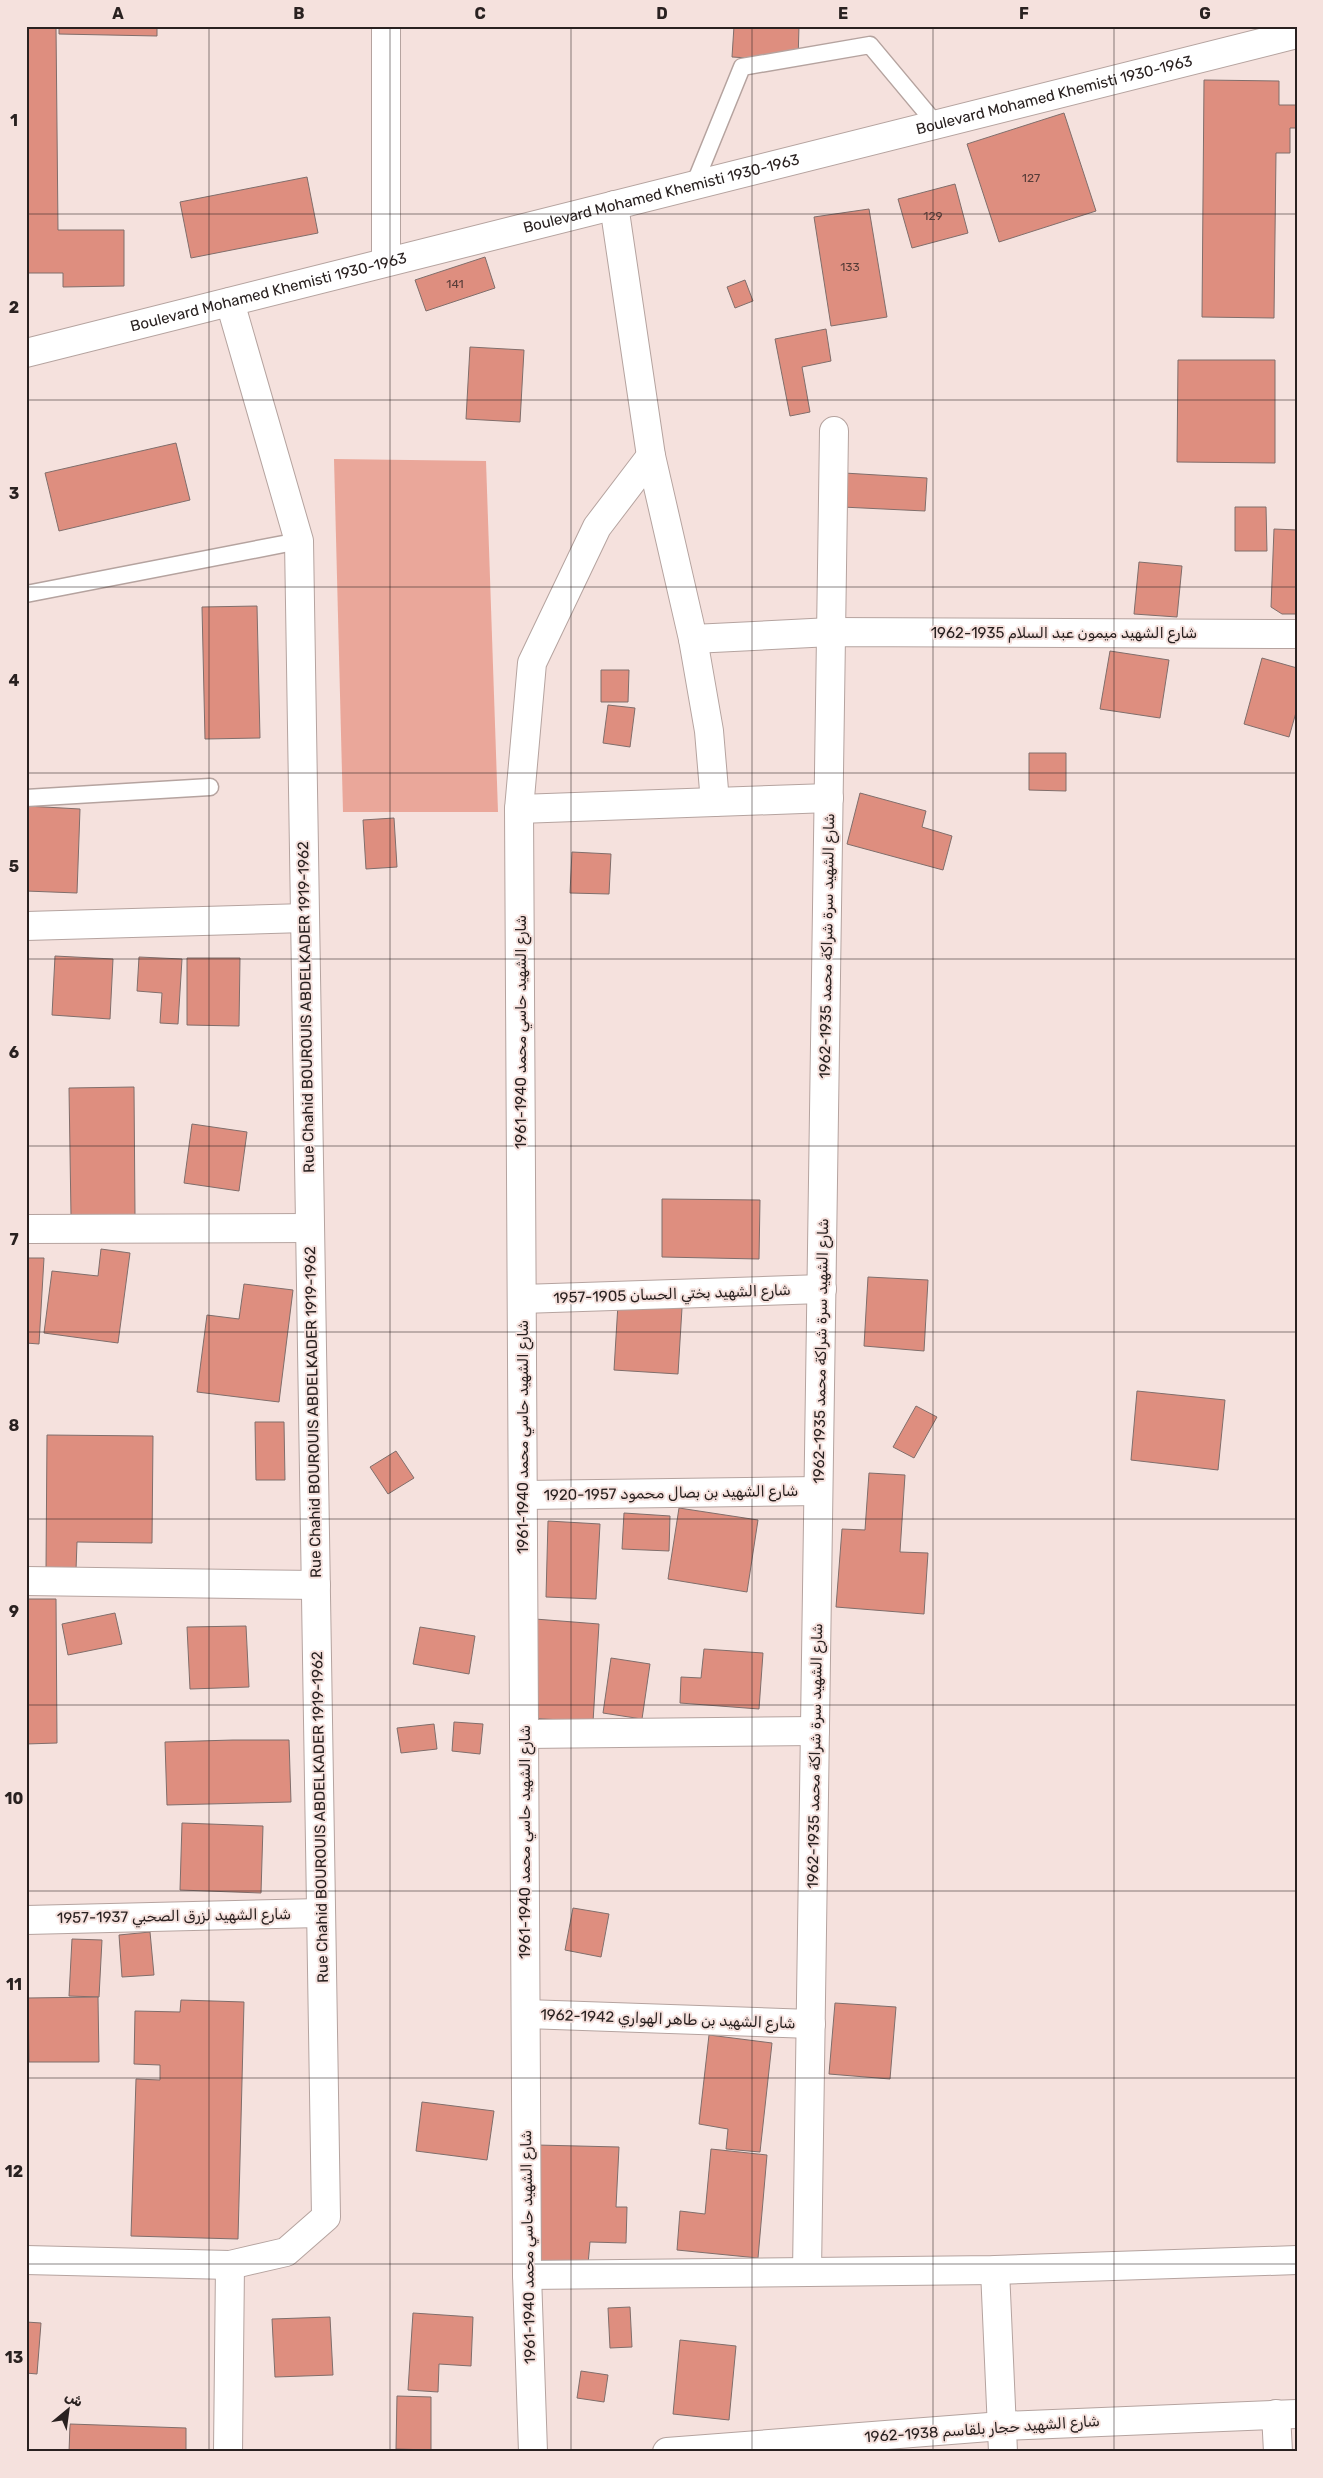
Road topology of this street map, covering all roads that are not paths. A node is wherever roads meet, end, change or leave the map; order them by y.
1 (386, 26) edge
2 (1297, 34) edge
3 (936, 124) junction
4 (694, 185) junction
5 (614, 205) junction
6 (386, 262) junction
7 (230, 302) junction
8 (26, 353) edge
9 (834, 431) dead end
10 (651, 456) junction
11 (298, 541) junction
12 (26, 594) edge
13 (831, 632) junction
14 (1297, 634) edge
15 (693, 639) junction
16 (210, 787) dead end
17 (26, 798) edge
18 (829, 798) junction
19 (714, 802) junction
20 (519, 809) junction
21 (305, 918) junction
22 (26, 926) edge
23 (310, 1228) junction
24 (26, 1229) edge
25 (822, 1288) junction
26 (522, 1300) junction
27 (818, 1491) junction
28 (524, 1495) junction
29 (26, 1582) edge
30 (316, 1585) junction
31 (815, 1731) junction
32 (525, 1734) junction
33 (321, 1913) junction
34 (26, 1920) edge
35 (526, 2014) junction
36 (811, 2024) junction
37 (26, 2260) edge
38 (1297, 2260) edge
39 (230, 2265) junction
40 (995, 2270) junction
41 (807, 2272) junction
42 (527, 2275) junction
43 (1286, 2414) edge
44 (1002, 2439) edge
45 (724, 2450) edge
46 (228, 2452) edge
47 (533, 2452) edge
48 (667, 2452) edge
49 (1278, 2452) edge

1 - 6 street
2 - 3 street, Boulevard Mohamed Khemisti 1930-1963
3 - 4 street, Boulevard Mohamed Khemisti 1930-1963
3 - 4 lane
4 - 5 street, Boulevard Mohamed Khemisti 1930-1963
5 - 6 street, Boulevard Mohamed Khemisti 1930-1963
5 - 10 street
6 - 7 street, Boulevard Mohamed Khemisti 1930-1963
7 - 8 street, Boulevard Mohamed Khemisti 1930-1963
7 - 11 street, Rue Chahid BOUROUIS ABDELKADER 1919-1962
9 - 13 street, شارع الشهيد سرة شراكة محمد 1935-1962
10 - 15 street
10 - 20 street, شارع الشهيد حاسي محمد 1940-1961
11 - 12 lane
11 - 21 street, Rue Chahid BOUROUIS ABDELKADER 1919-1962
13 - 14 street, شارع الشهيد ميمون عبد السلام 1935-1962
13 - 15 street, شارع الشهيد ميمون عبد السلام 1935-1962
13 - 18 street, شارع الشهيد سرة شراكة محمد 1935-1962
15 - 19 street
16 - 17 lane
18 - 19 street
18 - 25 street, شارع الشهيد سرة شراكة محمد 1935-1962
19 - 20 street
20 - 26 street, شارع الشهيد حاسي محمد 1940-1961
21 - 22 street
21 - 23 street, Rue Chahid BOUROUIS ABDELKADER 1919-1962
23 - 24 street
23 - 30 street, Rue Chahid BOUROUIS ABDELKADER 1919-1962
25 - 26 street, شارع الشهيد بختي الحسان 1905-1957
25 - 27 street, شارع الشهيد سرة شراكة محمد 1935-1962
26 - 28 street, شارع الشهيد حاسي محمد 1940-1961
27 - 28 street, شارع الشهيد بن بصال محمود 1957-1920
27 - 31 street, شارع الشهيد سرة شراكة محمد 1935-1962
28 - 32 street, شارع الشهيد حاسي محمد 1940-1961
29 - 30 street
30 - 33 street, Rue Chahid BOUROUIS ABDELKADER 1919-1962
31 - 32 street
31 - 36 street, شارع الشهيد سرة شراكة محمد 1935-1962
32 - 35 street, شارع الشهيد حاسي محمد 1940-1961
33 - 34 street, شارع الشهيد لزرق الصحبي 1937-1957
33 - 39 street, Rue Chahid BOUROUIS ABDELKADER 1919-1962
35 - 36 street, شارع الشهيد بن طاهر الهواري 1942-1962
35 - 42 street, شارع الشهيد حاسي محمد 1940-1961
36 - 41 street, شارع الشهيد سرة شراكة محمد 1935-1962
37 - 39 street, Rue Chahid BOUROUIS ABDELKADER 1919-1962
38 - 40 street
39 - 46 street
40 - 41 street
40 - 44 street
41 - 42 street
42 - 47 street, شارع الشهيد حاسي محمد 1940-1961
43 - 44 street, شارع الشهيد حجار بلقاسم 1938-1962
43 - 49 street
44 - 45 street, شارع الشهيد حجار بلقاسم 1938-1962
45 - 48 street, شارع الشهيد حجار بلقاسم 1938-1962

